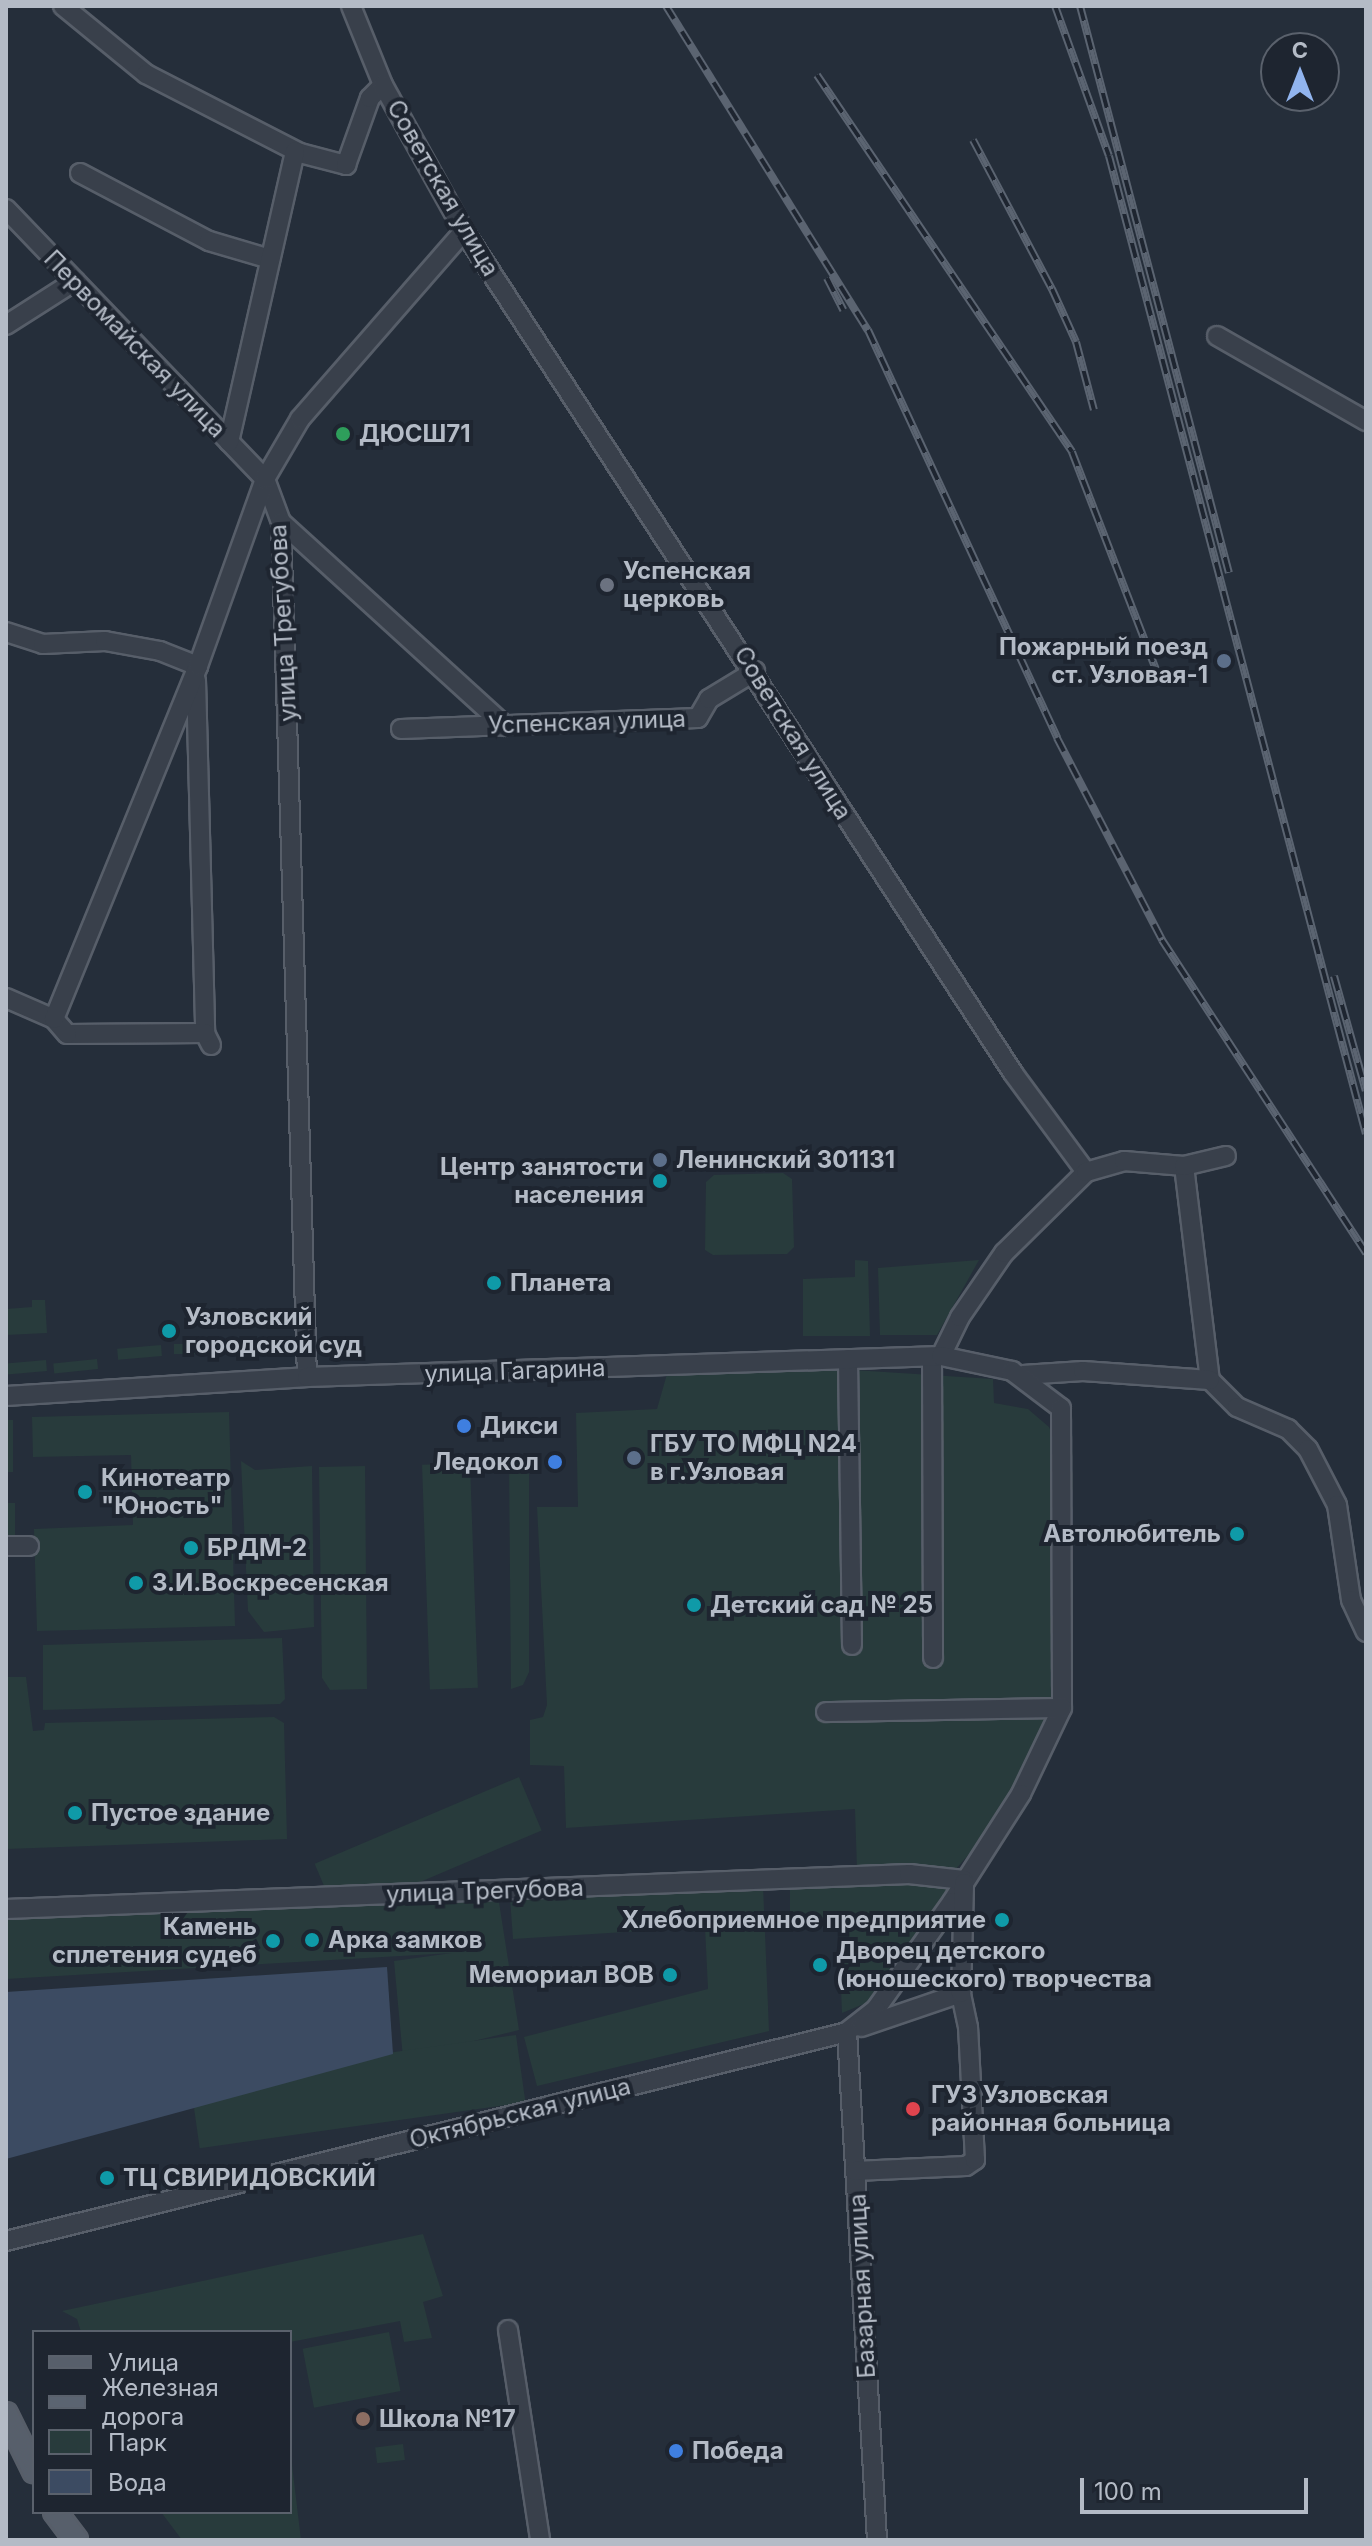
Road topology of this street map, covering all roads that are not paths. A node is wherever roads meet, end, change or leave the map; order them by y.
1 (63, 6) edge
2 (351, 6) edge
3 (383, 85) junction
4 (295, 151) junction
5 (80, 173) dead end
6 (6, 209) edge
7 (464, 231) junction
8 (270, 259) junction
9 (75, 281) junction
10 (6, 325) edge
11 (1217, 336) dead end
12 (1366, 421) edge
13 (229, 442) junction
14 (265, 479) junction
15 (281, 522) junction
16 (6, 632) edge
17 (197, 669) junction
18 (755, 671) junction
19 (505, 726) junction
20 (401, 729) dead end
21 (6, 998) edge
22 (54, 1019) junction
23 (1226, 1156) dead end
24 (1184, 1166) junction
25 (1086, 1172) junction
26 (937, 1357) junction
27 (848, 1359) junction
28 (1023, 1375) junction
29 (307, 1377) junction
30 (1210, 1380) junction
31 (6, 1396) edge
32 (6, 1546) edge
33 (29, 1546) dead end
34 (1366, 1632) edge
35 (852, 1645) dead end
36 (933, 1658) dead end
37 (1062, 1708) junction
38 (826, 1712) dead end
39 (964, 1880) junction
40 (6, 1909) edge
41 (961, 1993) junction
42 (847, 2032) junction
43 (855, 2171) junction
44 (6, 2241) edge
45 (508, 2330) dead end
46 (6, 2414) edge
47 (32, 2467) edge
48 (56, 2514) edge
49 (76, 2540) edge
50 (540, 2540) edge
51 (877, 2540) edge

1 - 4 street
2 - 3 street, Советская улица
3 - 4 street
3 - 7 street, Советская улица
4 - 8 street
5 - 8 street
6 - 9 street, Первомайская улица
7 - 14 street
7 - 18 street, Советская улица
8 - 13 street
9 - 10 street
9 - 13 street, Первомайская улица
11 - 12 street
13 - 14 street, Первомайская улица
14 - 15 street, улица Трегубова
14 - 17 street, улица Трегубова
15 - 19 street
15 - 29 street, улица Трегубова
16 - 17 street
17 - 22 street, улица Трегубова
17 - 22 street
18 - 19 street, Успенская улица
18 - 25 street, Советская улица
19 - 20 street, Успенская улица
21 - 22 street
23 - 24 street
24 - 25 street
24 - 30 street
25 - 26 street
26 - 27 street, улица Гагарина
26 - 28 street, улица Гагарина
26 - 36 street
27 - 29 street, улица Гагарина
27 - 35 street
28 - 30 street
28 - 37 street
29 - 31 street, улица Гагарина
30 - 34 street
32 - 33 street
37 - 38 street
37 - 39 street, Октябрьская улица
39 - 40 street, улица Трегубова
39 - 41 street
39 - 42 street, Октябрьская улица
41 - 42 street
41 - 43 street
42 - 43 street, Базарная улица
42 - 44 street, Октябрьская улица
43 - 51 street, Базарная улица
45 - 50 street
46 - 47 main road
48 - 49 main road

